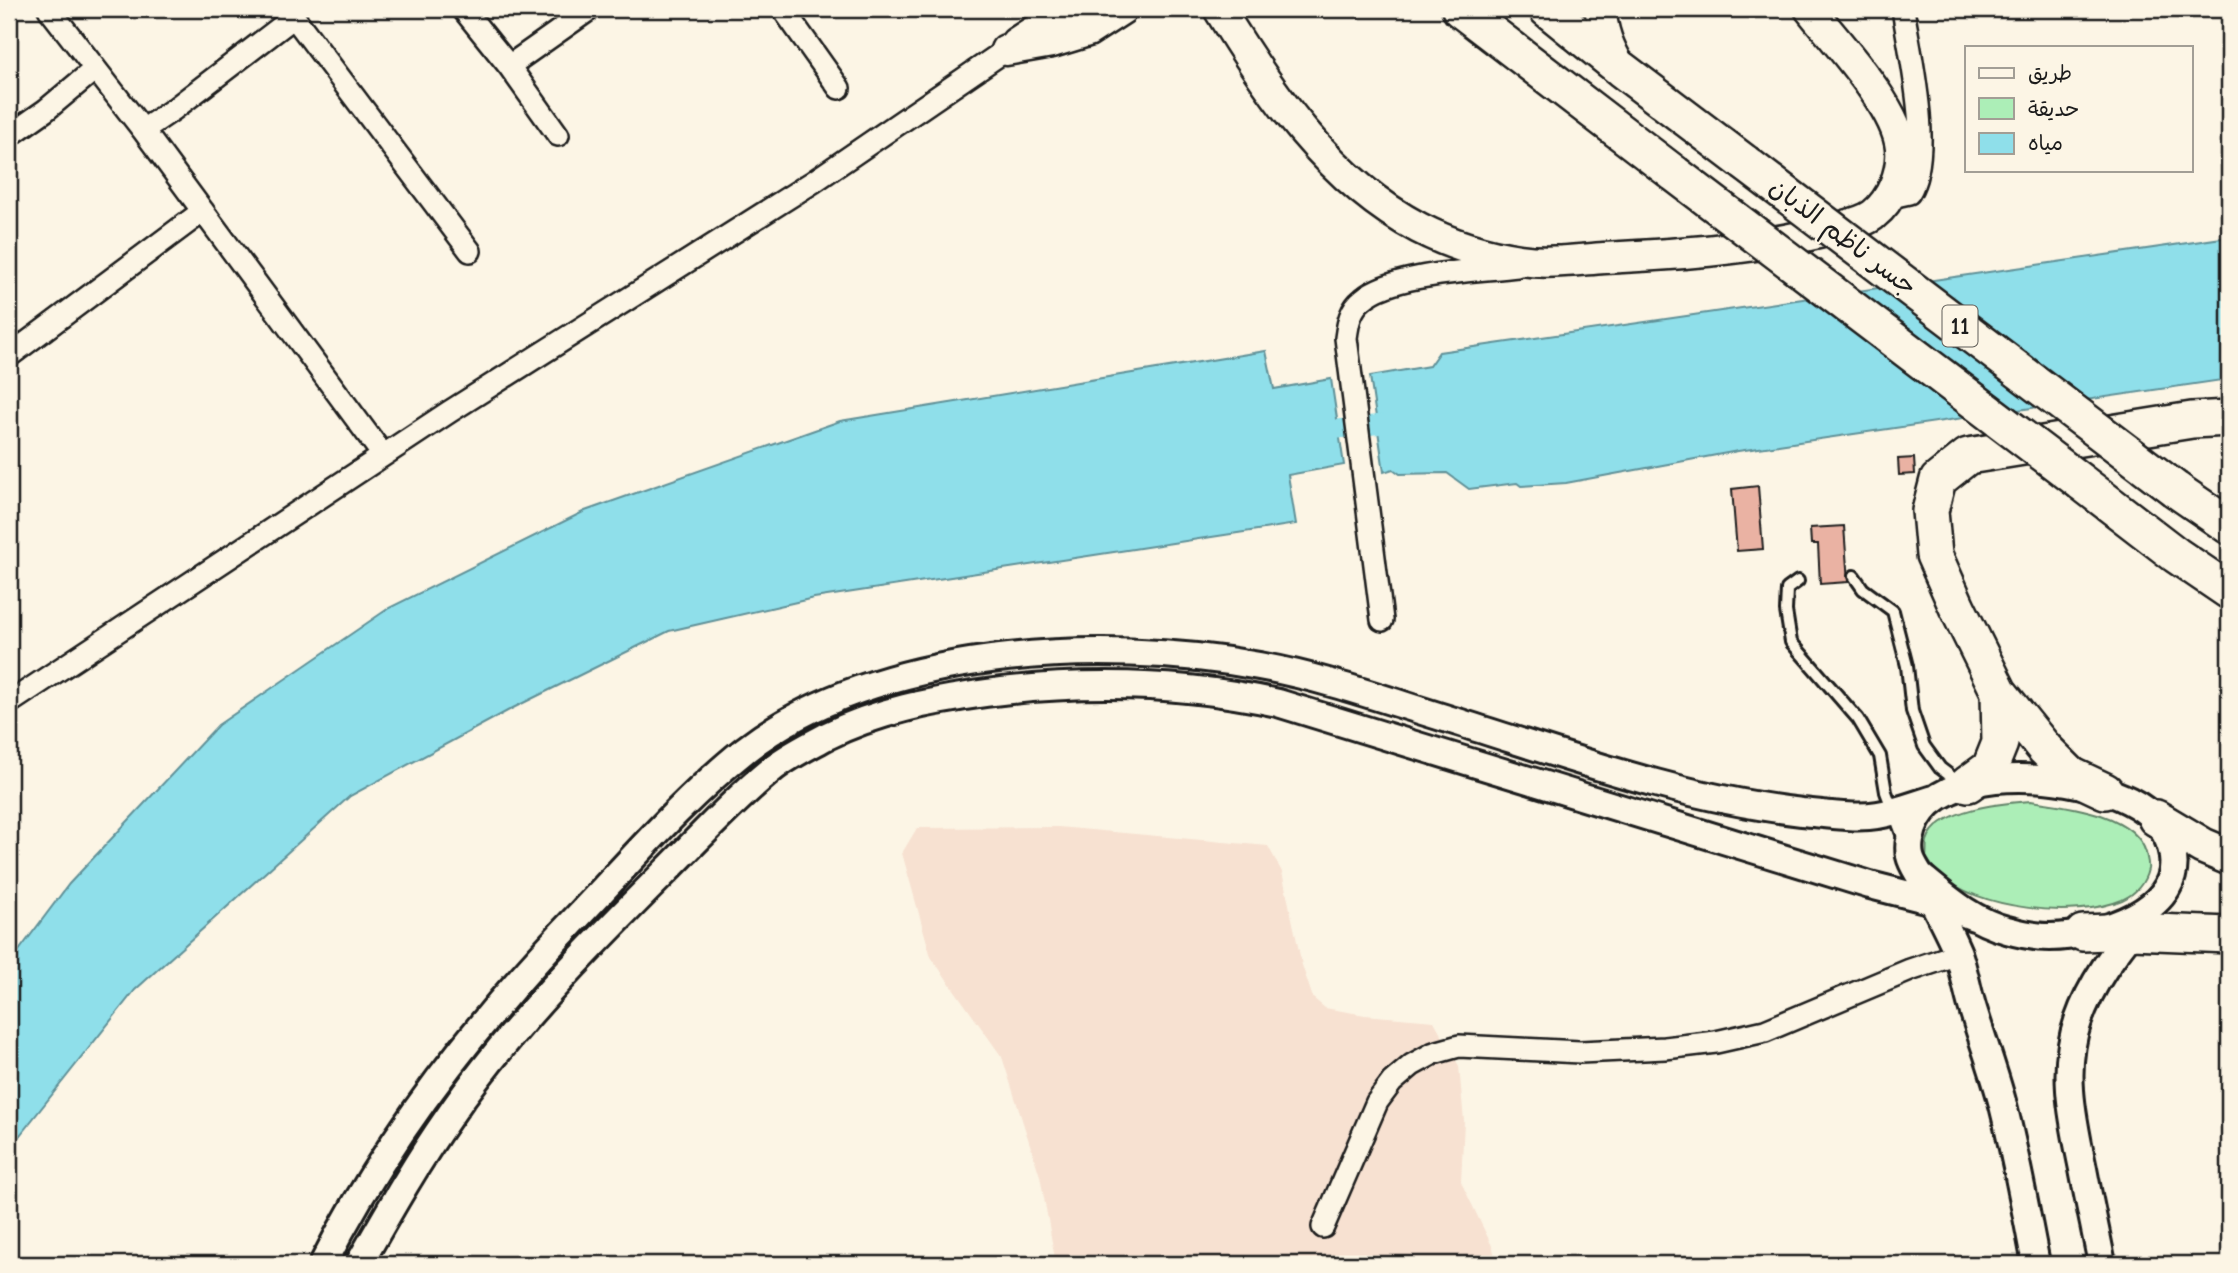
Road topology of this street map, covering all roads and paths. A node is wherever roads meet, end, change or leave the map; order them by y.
1 (49, 9) edge
2 (463, 9) edge
3 (590, 9) edge
4 (783, 9) edge
5 (1068, 9) edge
6 (1122, 9) edge
7 (1219, 9) edge
8 (1460, 9) edge
9 (1547, 9) edge
10 (1601, 9) edge
11 (1789, 9) edge
12 (1810, 9) edge
13 (1903, 9) edge
14 (291, 13) edge
15 (1006, 50) junction
16 (509, 66) junction
17 (95, 69) junction
18 (1621, 69) junction
19 (839, 88) dead end
20 (143, 130) junction
21 (558, 135) dead end
22 (9, 136) edge
23 (1896, 182) junction
24 (203, 211) junction
25 (470, 251) dead end
26 (1547, 262) junction
27 (9, 356) edge
28 (2229, 418) edge
29 (383, 455) junction
30 (2229, 526) edge
31 (1854, 576) dead end
32 (1797, 581) dead end
33 (2229, 591) edge
34 (1382, 620) dead end
35 (1999, 692) junction
36 (9, 703) edge
37 (1966, 785) junction
38 (2105, 791) junction
39 (1934, 799) junction
40 (1893, 811) junction
41 (2156, 818) junction
42 (2229, 858) edge
43 (1915, 865) junction
44 (1933, 901) junction
45 (1974, 917) junction
46 (2141, 919) junction
47 (2083, 933) joint
48 (2229, 935) edge
49 (1958, 954) junction
50 (1323, 1227) dead end
51 (334, 1260) edge
52 (359, 1264) edge
53 (2036, 1264) edge
54 (2102, 1264) edge

1 - 17 street
2 - 16 street
3 - 16 street
4 - 19 street
5 - 15 main road
6 - 15 main road
7 - 26 main road
8 - 33 highway, جسر ناظم الذبان / 11, bridge
9 - 18 highway, 11
10 - 18 main road
11 - 23 main road
12 - 23 main road
13 - 23 street
14 - 20 street
14 - 25 street
15 - 29 street
16 - 21 street
17 - 20 street
17 - 22 street
18 - 30 highway, جسر ناظم الذبان / 11, bridge
20 - 24 street
23 - 26 main road
24 - 27 street
24 - 29 street
26 - 34 street
28 - 35 highway
29 - 36 street
31 - 37 lane
32 - 40 lane
35 - 37 highway
35 - 38 highway
37 - 38 street
37 - 39 street
38 - 41 street
39 - 40 street
39 - 43 street
40 - 43 lane
40 - 51 street
41 - 42 highway
41 - 46 street
43 - 44 street
43 - 45 street
44 - 45 street
44 - 49 street
44 - 52 street
45 - 47 street
46 - 47 highway
46 - 48 highway
46 - 54 street
49 - 50 street
49 - 53 street

